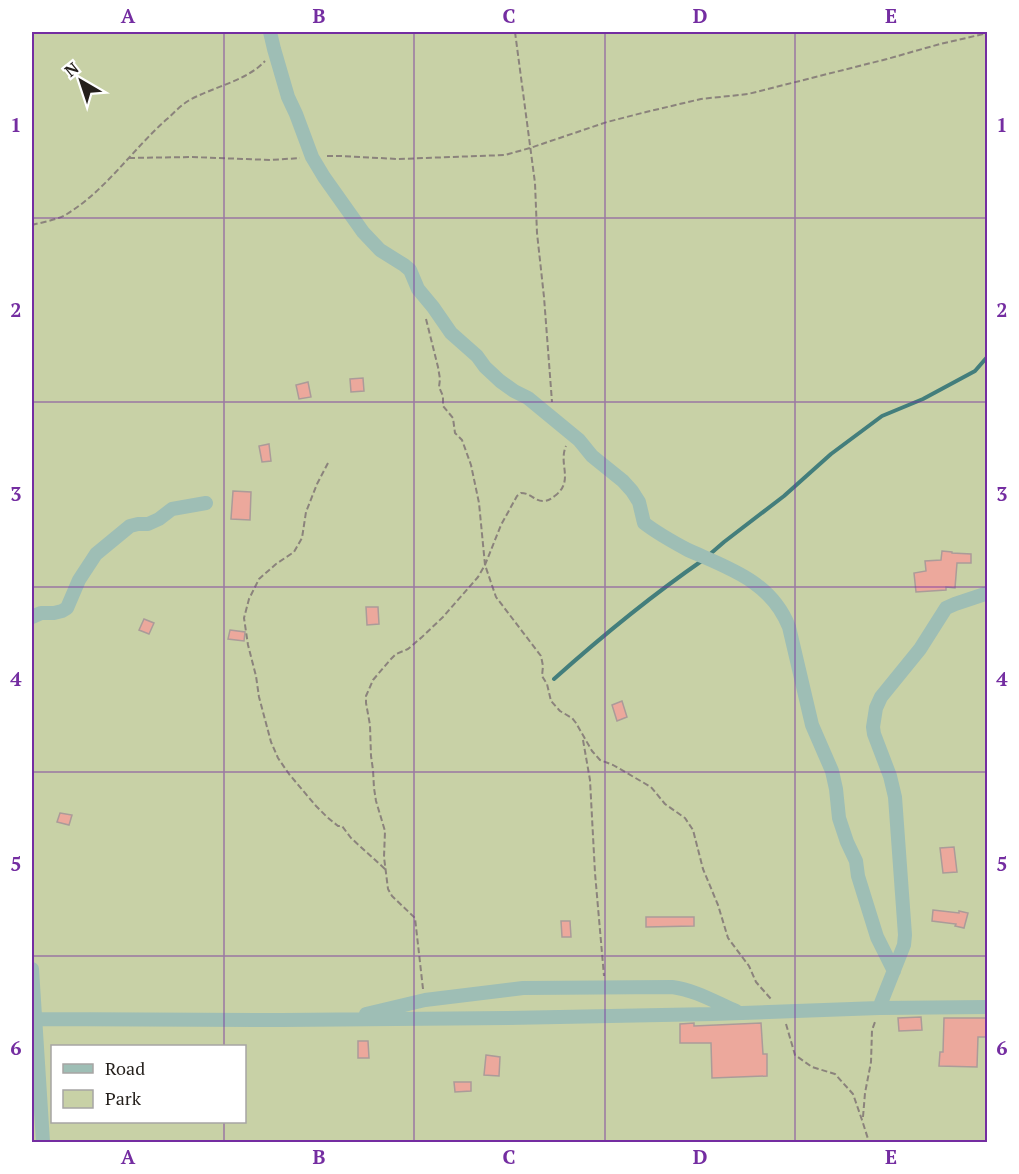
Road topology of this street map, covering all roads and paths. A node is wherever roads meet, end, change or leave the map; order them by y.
1 (270, 32) edge
2 (515, 32) edge
3 (987, 33) edge
4 (274, 50) junction
5 (530, 148) junction
6 (312, 157) junction
7 (129, 158) junction
8 (32, 225) edge
9 (426, 299) junction
10 (555, 421) junction
11 (568, 432) junction
12 (328, 463) dead end
13 (206, 504) dead end
14 (485, 565) junction
15 (987, 593) edge
16 (32, 617) edge
17 (583, 736) junction
18 (385, 869) junction
19 (32, 969) edge
20 (894, 971) junction
21 (606, 987) junction
22 (425, 1000) junction
23 (987, 1007) edge
24 (879, 1008) junction
25 (781, 1012) junction
26 (741, 1013) junction
27 (344, 1019) junction
28 (34, 1020) edge
29 (862, 1120) junction
30 (43, 1143) edge
31 (868, 1143) edge

1 - 4 street
2 - 5 path
3 - 5 path
4 - 6 street
4 - 7 path
5 - 6 path
5 - 10 path
6 - 7 path
6 - 9 street
7 - 8 path
9 - 10 street
9 - 14 path
10 - 11 street
11 - 14 path
11 - 20 street
12 - 18 path
13 - 16 street
14 - 17 path
14 - 18 path
15 - 20 street
17 - 21 path
17 - 25 path
18 - 22 path
19 - 28 street
20 - 24 street
21 - 22 street
21 - 26 street
22 - 27 street
23 - 24 street
24 - 25 street
24 - 29 path
25 - 26 street
25 - 29 path
26 - 27 street
27 - 28 street
28 - 30 street
29 - 31 path

